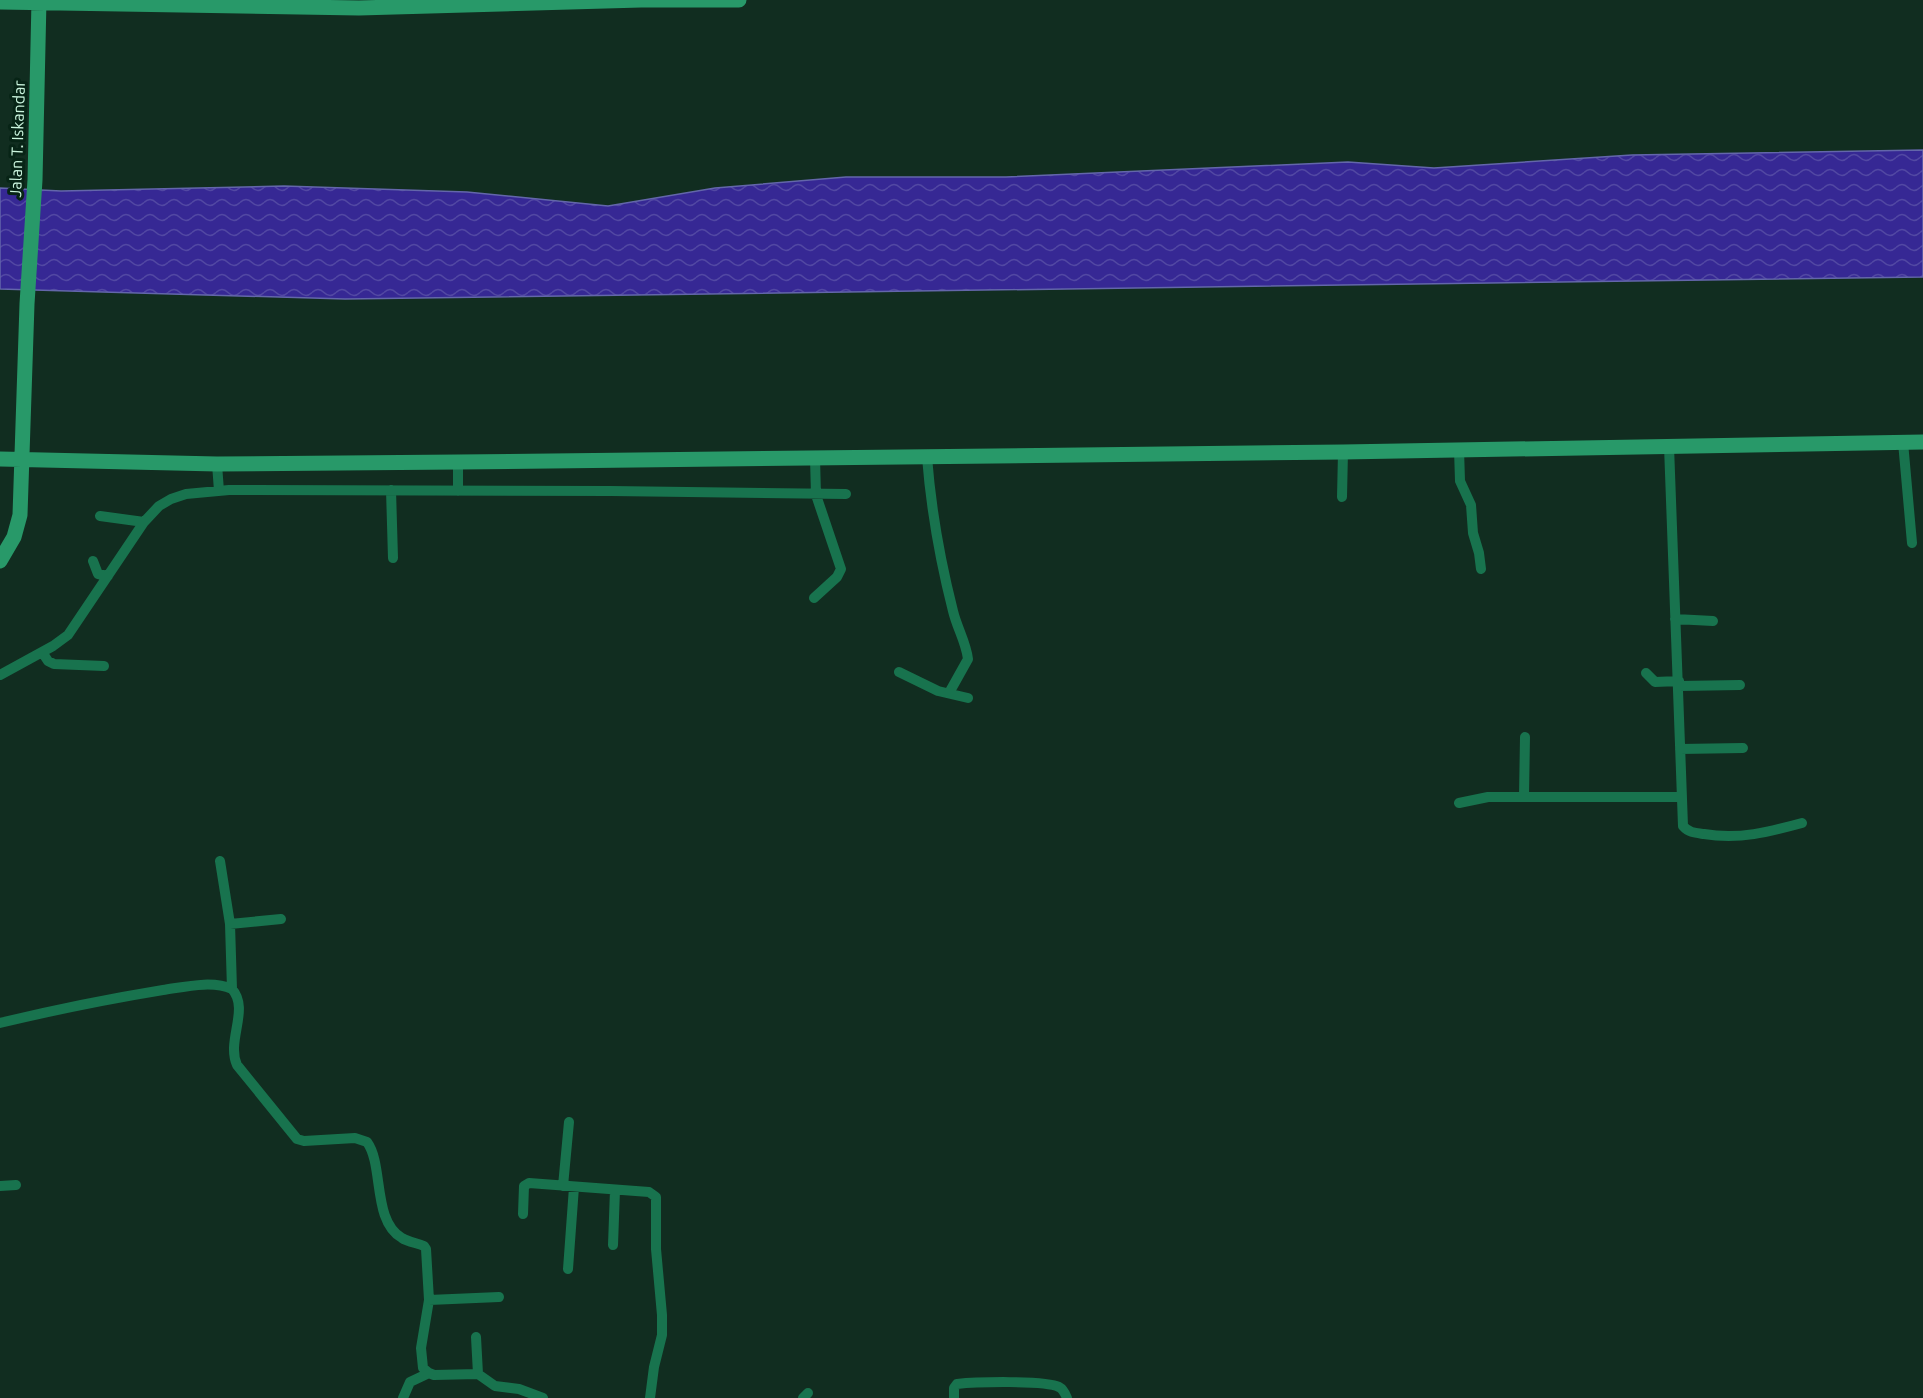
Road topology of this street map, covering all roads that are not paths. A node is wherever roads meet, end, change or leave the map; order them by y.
1 (690, 0) edge
2 (740, 0) edge
3 (22, 1) edge
4 (39, 1) edge
5 (0, 2) edge
6 (1923, 442) edge
7 (1343, 452) junction
8 (1669, 452) junction
9 (1459, 453) junction
10 (1903, 455) junction
11 (927, 457) junction
12 (0, 459) edge
13 (22, 460) junction
14 (815, 462) junction
15 (217, 464) junction
16 (458, 466) junction
17 (391, 490) junction
18 (458, 490) junction
19 (219, 491) junction
20 (816, 493) junction
21 (846, 494) dead end
22 (1342, 497) dead end
23 (100, 516) dead end
24 (144, 522) junction
25 (1912, 543) dead end
26 (393, 558) dead end
27 (0, 561) edge
28 (93, 561) dead end
29 (1481, 569) dead end
30 (108, 576) junction
31 (814, 597) dead end
32 (1675, 619) junction
33 (1713, 621) dead end
34 (42, 652) junction
35 (104, 666) dead end
36 (899, 672) dead end
37 (1646, 673) dead end
38 (0, 675) edge
39 (1679, 683) junction
40 (1740, 685) dead end
41 (949, 693) junction
42 (968, 698) dead end
43 (1525, 737) dead end
44 (1743, 748) dead end
45 (1680, 749) junction
46 (1524, 796) junction
47 (1682, 797) junction
48 (1459, 803) dead end
49 (1802, 823) dead end
50 (220, 861) dead end
51 (281, 919) dead end
52 (230, 924) junction
53 (232, 989) junction
54 (0, 1023) edge
55 (569, 1122) dead end
56 (16, 1185) dead end
57 (0, 1186) edge
58 (562, 1186) junction
59 (574, 1187) junction
60 (615, 1190) junction
61 (523, 1214) dead end
62 (613, 1245) dead end
63 (568, 1269) dead end
64 (499, 1297) dead end
65 (429, 1300) junction
66 (476, 1337) dead end
67 (429, 1373) junction
68 (478, 1374) junction
69 (403, 1398) edge
70 (543, 1398) edge
71 (650, 1398) edge
72 (954, 1398) edge
73 (1067, 1398) edge

1 - 2 street
1 - 4 street
3 - 4 street
3 - 5 street
4 - 13 street, Jalan T. Iskandar
6 - 10 street
7 - 9 street
7 - 11 street
7 - 22 street
8 - 9 street
8 - 10 street
8 - 32 street
9 - 29 street
10 - 25 street
11 - 14 street
11 - 41 street
12 - 13 street
13 - 15 street
13 - 27 street, Jalan T. Iskandar
14 - 16 street
14 - 20 street
15 - 16 street
15 - 19 street
16 - 18 street
17 - 18 street
17 - 19 street
17 - 26 street
18 - 20 street
19 - 24 street
20 - 21 street
20 - 31 street
23 - 24 street
24 - 30 street
28 - 30 street
30 - 34 street
32 - 33 street
32 - 39 street
34 - 35 street
34 - 38 street
36 - 41 street
37 - 39 street
39 - 40 street
39 - 45 street
41 - 42 street
43 - 46 street
44 - 45 street
45 - 47 street
46 - 47 street
46 - 48 street
47 - 49 street
50 - 52 street
51 - 52 street
52 - 53 street
53 - 54 street
53 - 65 street
55 - 58 street
56 - 57 street
58 - 59 street
58 - 61 street
59 - 60 street
59 - 63 street
60 - 62 street
60 - 71 street
64 - 65 street
65 - 67 street
66 - 68 street
67 - 68 street
67 - 69 street
68 - 70 street
72 - 73 street

